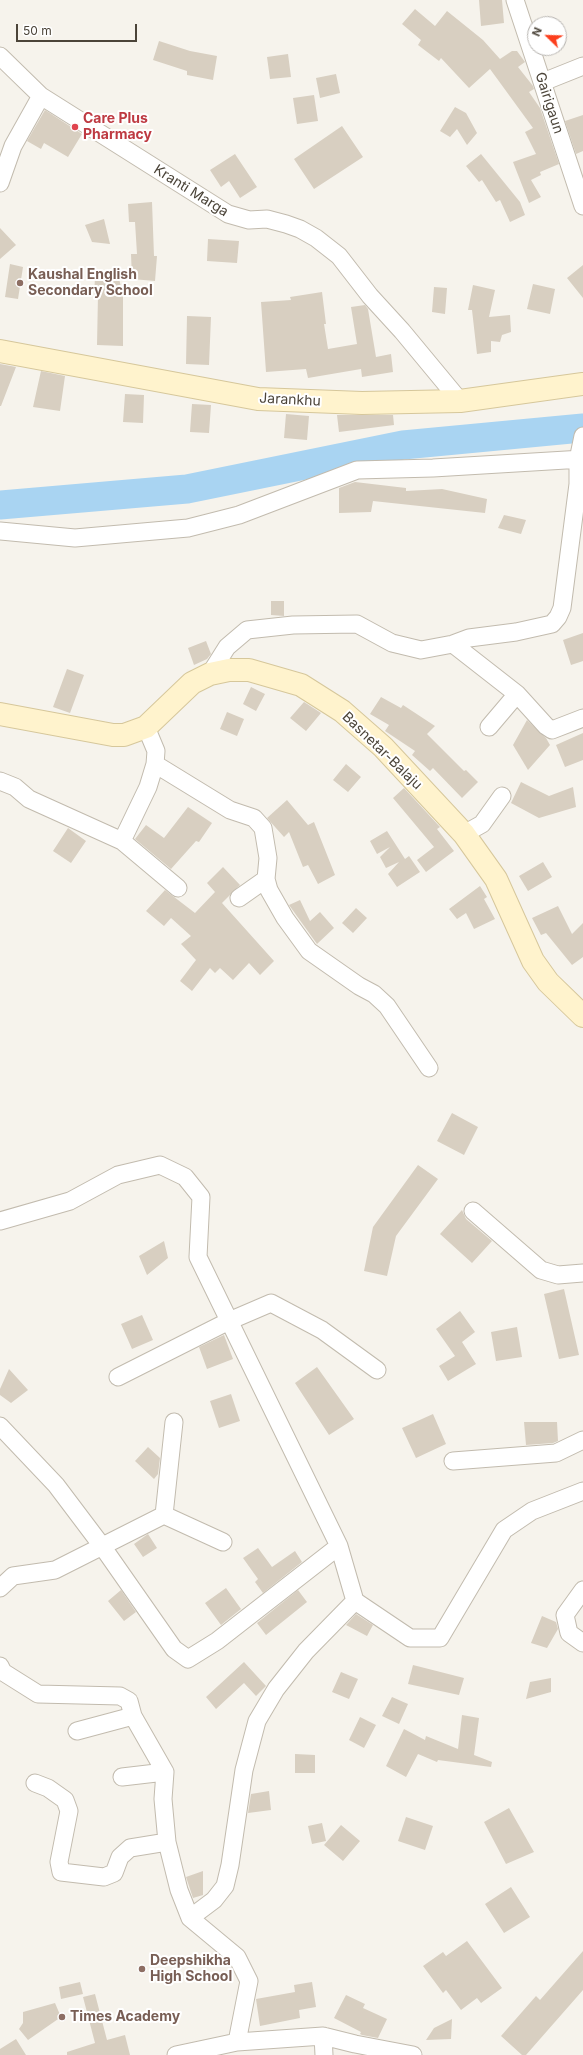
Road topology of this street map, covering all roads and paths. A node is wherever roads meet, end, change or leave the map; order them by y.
1 (515, 0) edge
2 (0, 56) edge
3 (583, 66) edge
4 (543, 82) junction
5 (42, 96) junction
6 (0, 183) edge
7 (583, 206) edge
8 (0, 351) edge
9 (583, 384) edge
10 (460, 401) junction
11 (581, 450) edge
12 (0, 531) edge
13 (453, 644) junction
14 (210, 674) junction
15 (517, 694) junction
16 (0, 714) edge
17 (583, 718) edge
18 (146, 727) junction
19 (489, 727) dead end
20 (155, 764) junction
21 (0, 781) edge
22 (502, 796) dead end
23 (464, 834) junction
24 (122, 841) junction
25 (266, 879) junction
26 (178, 888) dead end
27 (239, 898) dead end
28 (583, 1016) edge
29 (429, 1068) dead end
30 (473, 1211) dead end
31 (0, 1221) edge
32 (583, 1273) edge
33 (229, 1321) junction
34 (378, 1370) dead end
35 (118, 1377) dead end
36 (174, 1422) dead end
37 (0, 1426) edge
38 (583, 1440) edge
39 (453, 1461) dead end
40 (583, 1490) edge
41 (164, 1515) junction
42 (223, 1542) dead end
43 (102, 1546) junction
44 (339, 1546) junction
45 (0, 1588) edge
46 (583, 1590) edge
47 (355, 1601) junction
48 (583, 1644) edge
49 (0, 1666) edge
50 (133, 1716) junction
51 (77, 1732) dead end
52 (165, 1772) junction
53 (122, 1777) dead end
54 (35, 1783) dead end
55 (167, 1842) junction
56 (190, 1918) junction
57 (324, 2036) junction
58 (237, 2042) junction
59 (176, 2055) edge
60 (324, 2055) edge
61 (413, 2055) edge

1 - 4 street, Gairigaun
2 - 5 street, Kranti Marga
3 - 4 street
4 - 7 street, Gairigaun
5 - 6 street
5 - 10 street, Kranti Marga
8 - 10 street, Jarankhu
9 - 10 street, Jarankhu
11 - 12 street
11 - 13 street
13 - 14 street
13 - 15 street
14 - 18 street, Basnetar-Balaju
14 - 23 street, Basnetar-Balaju
15 - 17 street
15 - 19 street
16 - 18 street, Basnetar-Balaju
18 - 20 street
20 - 24 street
20 - 25 street
21 - 24 street
22 - 23 street
23 - 28 street, Basnetar-Balaju
24 - 26 street
25 - 27 street
25 - 29 street
30 - 32 street
31 - 33 street
33 - 34 street
33 - 35 street
33 - 44 street
36 - 41 street
37 - 43 street
38 - 39 street
40 - 47 street
41 - 42 street
41 - 43 street
43 - 44 street
43 - 45 street
44 - 47 street
46 - 48 street
47 - 56 street
49 - 50 street
50 - 51 street
50 - 52 street
52 - 53 street
52 - 55 street
54 - 55 street
55 - 56 street
56 - 58 street
57 - 58 street
57 - 60 street
57 - 61 street
58 - 59 street

